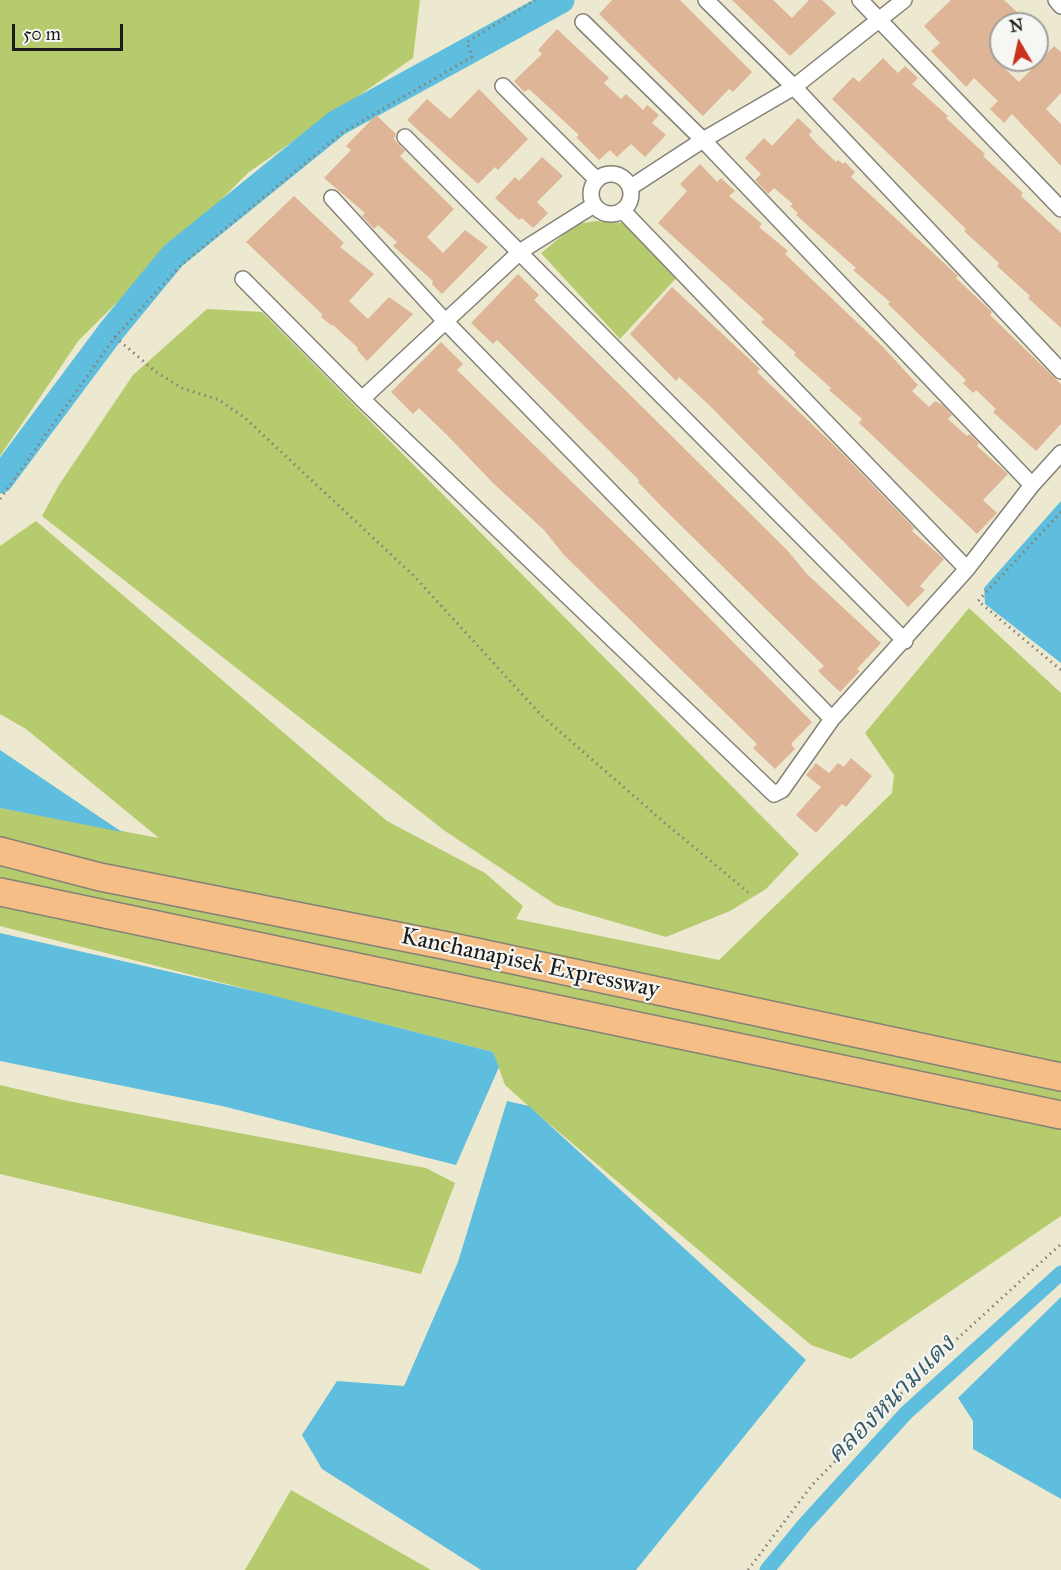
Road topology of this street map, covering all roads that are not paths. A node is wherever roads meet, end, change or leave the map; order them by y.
1 (706, 0) edge
2 (860, 0) edge
3 (904, 0) edge
4 (1056, 0) edge
5 (1061, 6) edge
6 (880, 19) junction
7 (583, 22) dead end
8 (503, 86) dead end
9 (794, 87) junction
10 (405, 136) dead end
11 (703, 140) junction
12 (597, 180) junction
13 (631, 187) junction
14 (332, 198) dead end
15 (594, 205) junction
16 (1061, 209) edge
17 (623, 211) junction
18 (521, 251) junction
19 (243, 279) dead end
20 (444, 320) junction
21 (1061, 371) edge
22 (362, 399) junction
23 (1061, 453) edge
24 (1032, 485) junction
25 (967, 569) junction
26 (905, 641) junction
27 (832, 719) junction
28 (0, 851) edge
29 (0, 892) edge
30 (1061, 1077) edge
31 (1061, 1115) edge

1 - 9 street
2 - 6 street
3 - 6 street
4 - 5 street
6 - 9 street
6 - 16 street
7 - 11 street
8 - 12 street
9 - 11 street
9 - 21 street
10 - 18 street
11 - 13 street
11 - 24 street
12 - 13 street
12 - 15 street
13 - 17 street
14 - 20 street
15 - 17 street
15 - 18 street
17 - 25 street
18 - 20 street
18 - 26 street
19 - 22 street
20 - 22 street
20 - 27 street
22 - 27 street
23 - 24 street
24 - 25 street
25 - 26 street
26 - 27 street
28 - 30 highway, Kanchanapisek Expressway
29 - 31 highway, Kanchanapisek Expressway

